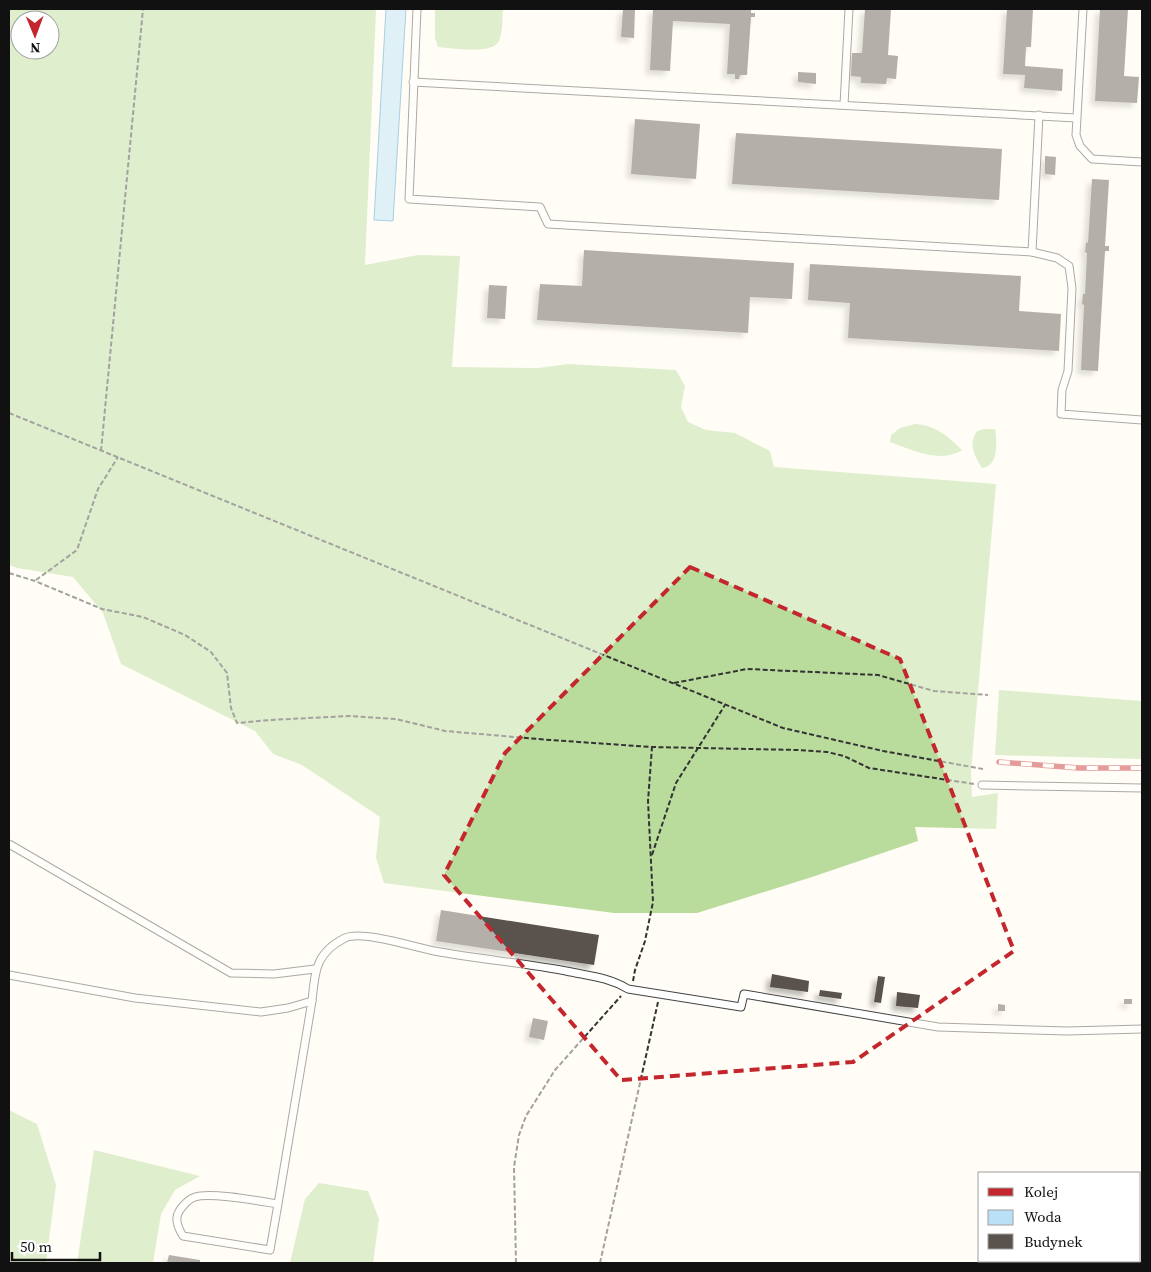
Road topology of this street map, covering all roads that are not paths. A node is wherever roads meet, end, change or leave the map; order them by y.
1 (417, 9) edge
2 (849, 9) edge
3 (1083, 9) edge
4 (413, 82) junction
5 (844, 105) junction
6 (1039, 115) junction
7 (1076, 118) junction
8 (1142, 162) edge
9 (1032, 252) junction
10 (1142, 420) edge
11 (982, 785) road end
12 (1142, 788) edge
13 (9, 844) edge
14 (315, 969) junction
15 (9, 975) edge
16 (312, 1002) junction
17 (1142, 1029) edge
18 (278, 1204) junction

1 - 4 lane
2 - 5 lane
3 - 7 lane
4 - 5 lane
4 - 9 lane
5 - 6 lane
6 - 7 lane
6 - 9 lane
7 - 8 lane
9 - 10 lane
11 - 12 lane
13 - 14 lane
14 - 16 lane
14 - 17 lane
15 - 16 lane
16 - 18 lane
18 - 18 lane

